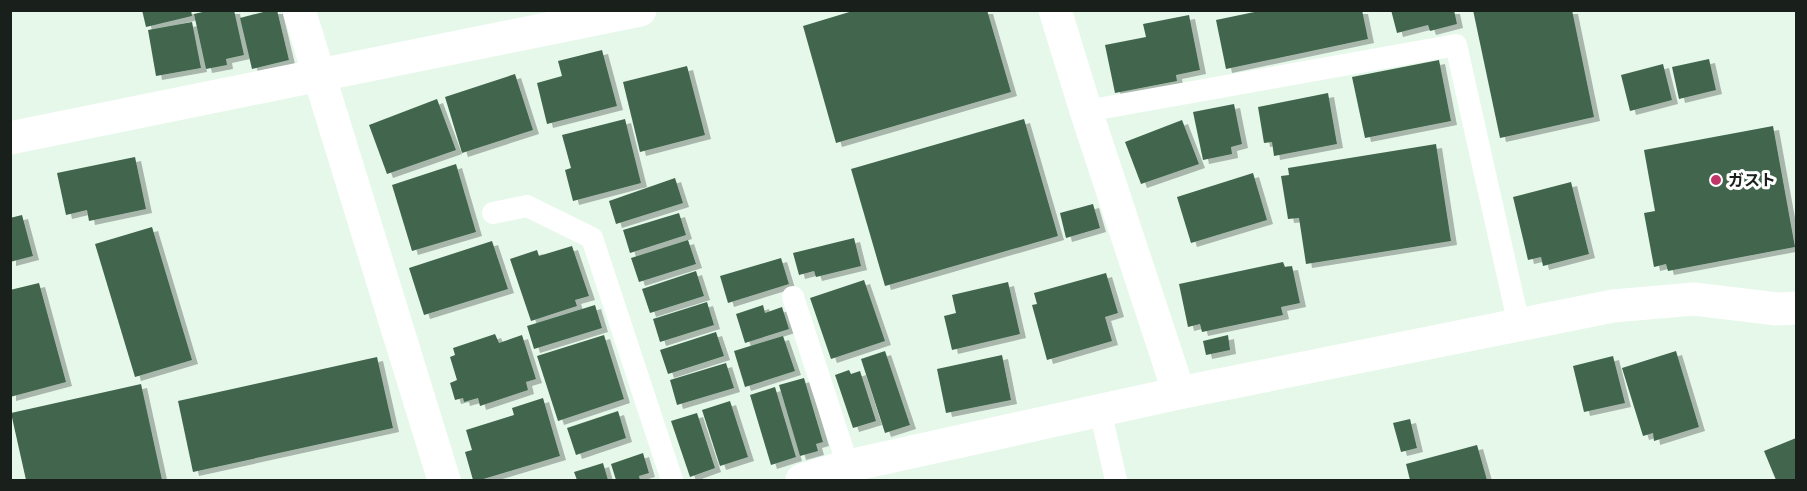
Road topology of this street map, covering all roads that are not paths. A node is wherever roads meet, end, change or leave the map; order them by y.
1 (299, 10) edge
2 (640, 10) edge
3 (1055, 10) edge
4 (320, 76) junction
5 (1086, 111) junction
6 (10, 138) edge
7 (494, 213) dead end
8 (793, 297) dead end
9 (1797, 308) edge
10 (1519, 325) junction
11 (1179, 393) junction
12 (1100, 410) junction
13 (848, 466) junction
14 (444, 480) edge
15 (672, 480) edge
16 (802, 480) edge
17 (1116, 480) edge

1 - 4 street
2 - 4 street
3 - 5 street
4 - 6 street
4 - 14 street
5 - 10 lane
5 - 11 street
7 - 15 lane
8 - 13 lane
9 - 10 street
10 - 11 street
11 - 12 street
12 - 13 street
12 - 17 lane
13 - 16 street

